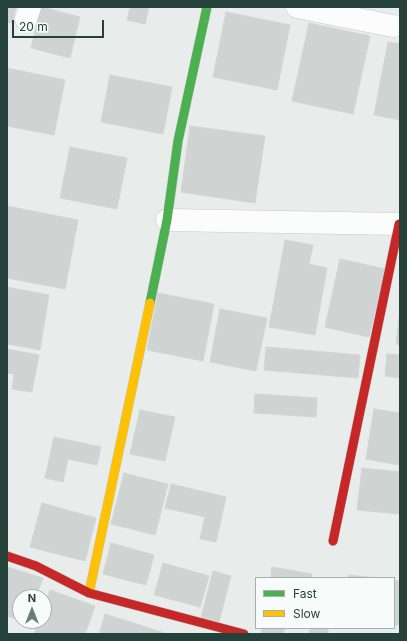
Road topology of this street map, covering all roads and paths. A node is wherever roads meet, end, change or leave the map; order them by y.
1 (208, 7) edge
2 (297, 7) edge
3 (393, 26) dead end
4 (167, 220) junction
5 (399, 224) edge
6 (333, 541) dead end
7 (7, 556) edge
8 (89, 593) junction
9 (244, 634) edge

1 - 4 street
2 - 3 street
4 - 5 street
4 - 8 street
5 - 6 street
7 - 8 street
8 - 9 street

